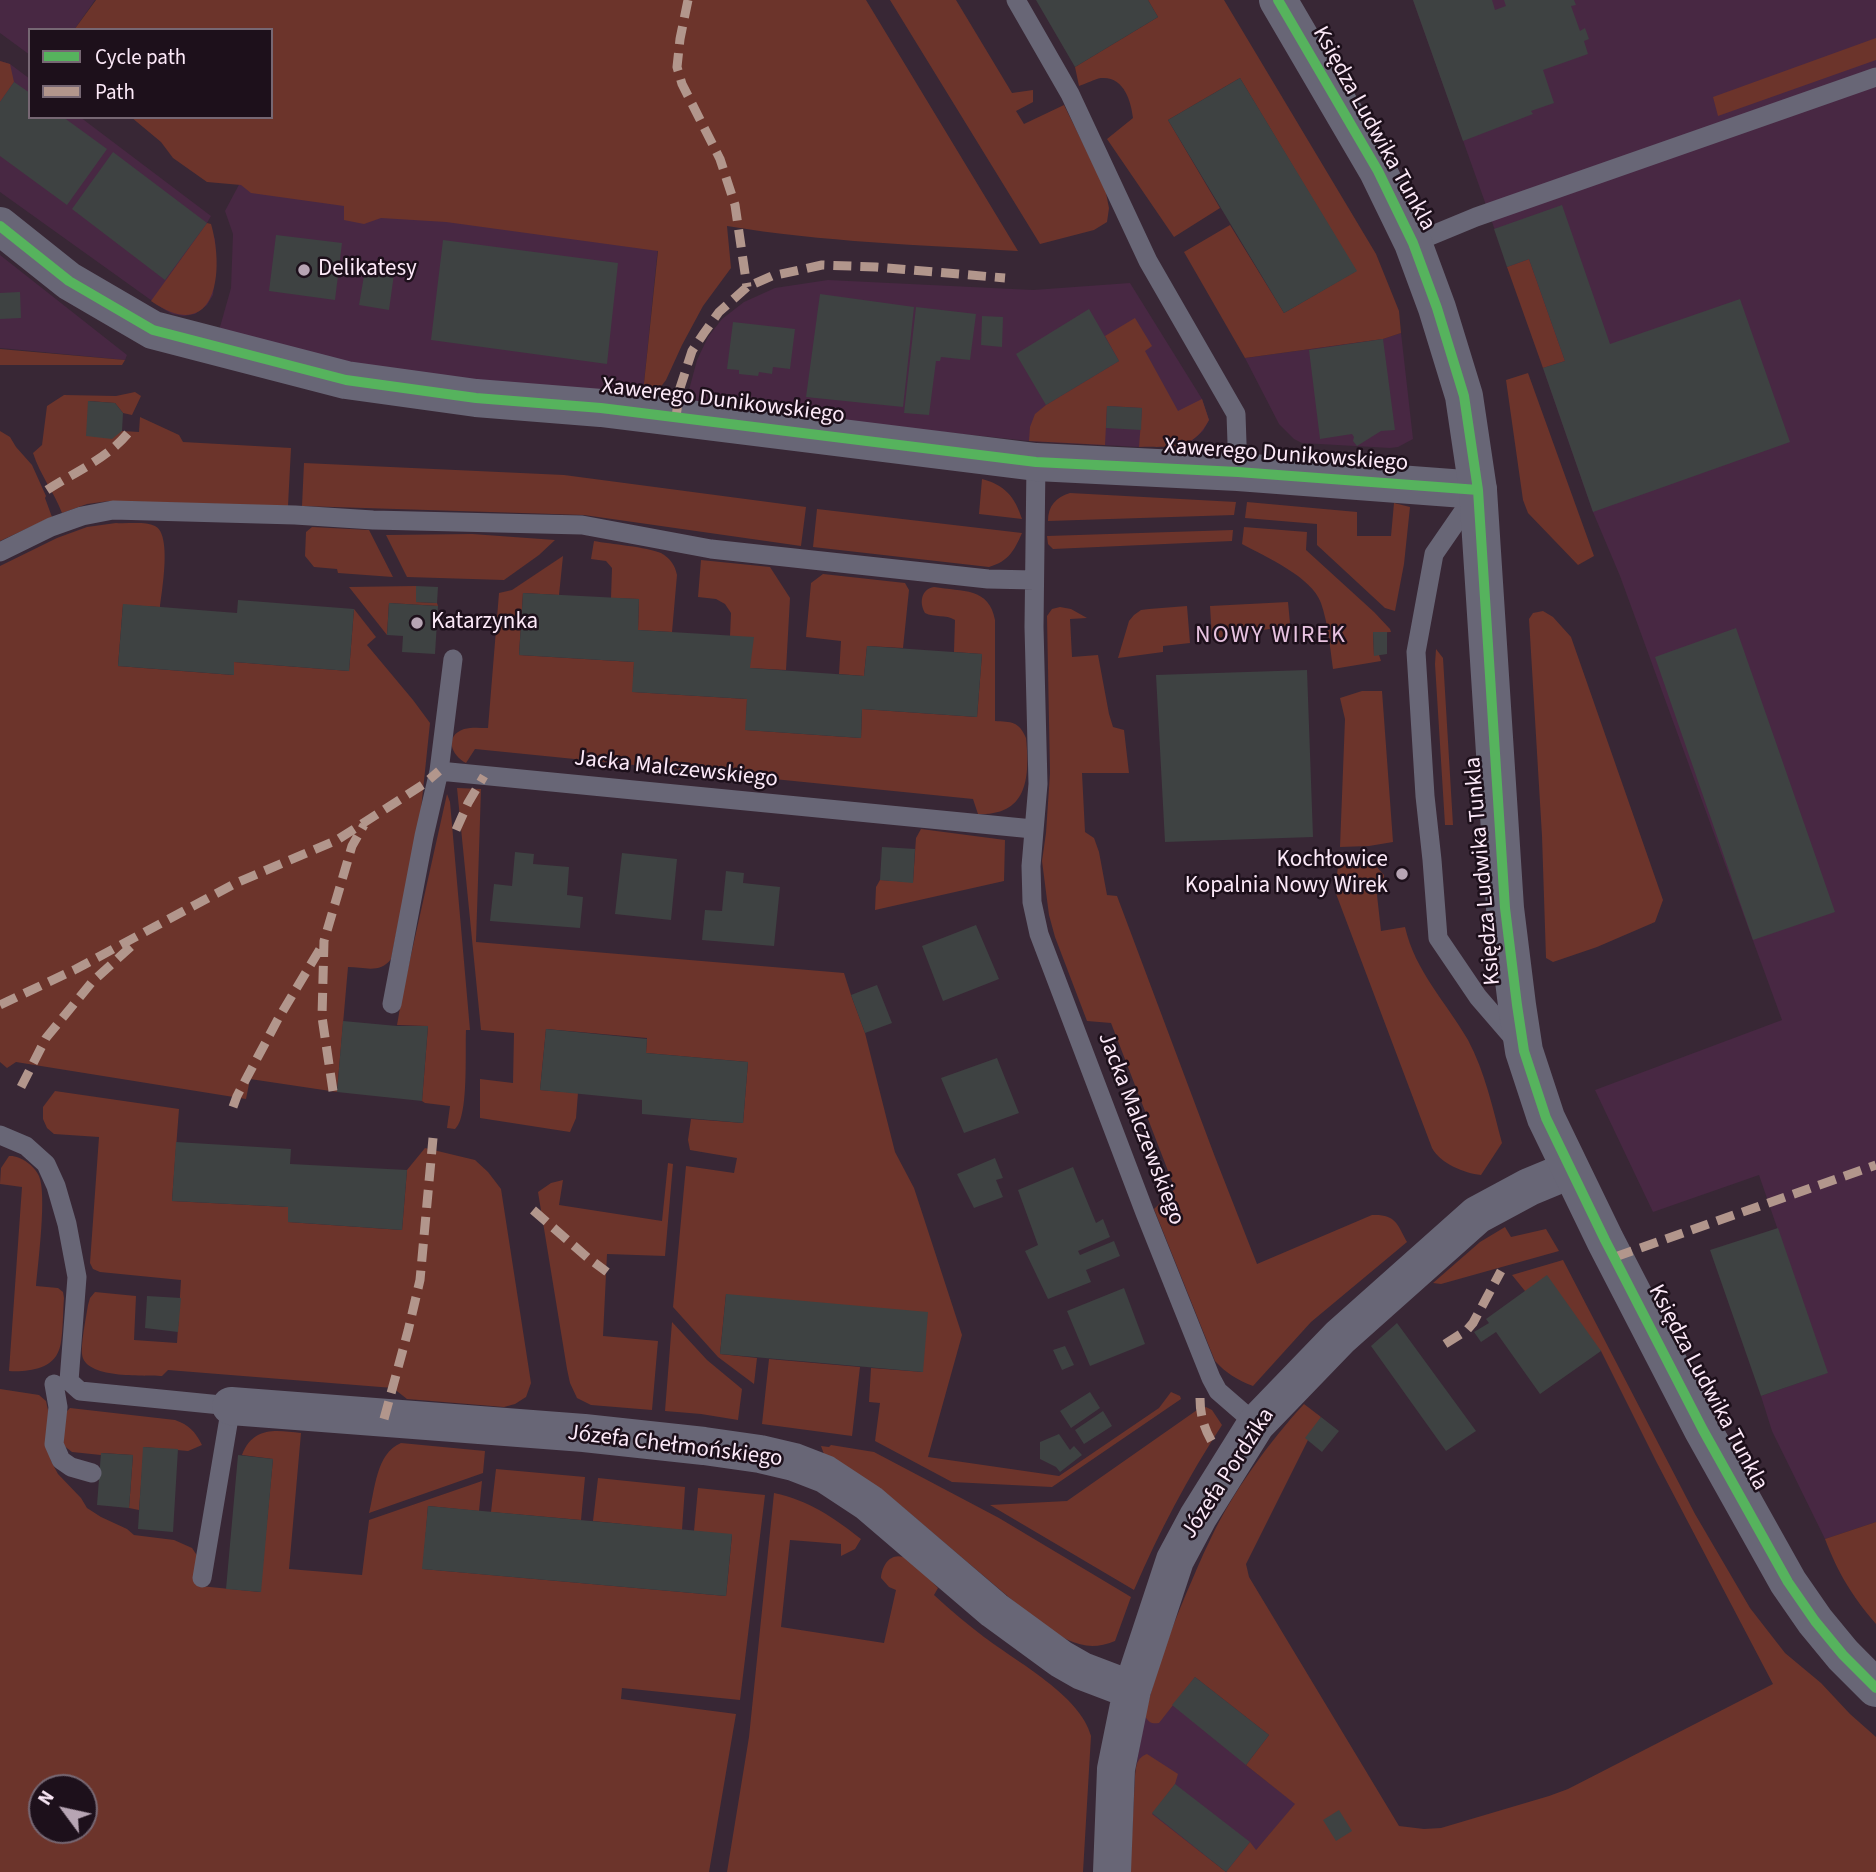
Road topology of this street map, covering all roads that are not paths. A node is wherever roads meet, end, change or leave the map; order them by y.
1 (1016, 0) edge
2 (1278, 0) edge
3 (1876, 77) edge
4 (0, 226) edge
5 (1413, 243) junction
6 (1037, 462) junction
7 (1238, 472) junction
8 (1478, 490) junction
9 (0, 552) edge
10 (1034, 580) junction
11 (453, 659) dead end
12 (439, 771) junction
13 (1033, 829) junction
14 (392, 1004) dead end
15 (1524, 1051) junction
16 (0, 1135) edge
17 (1570, 1170) junction
18 (54, 1384) dead end
19 (231, 1406) junction
20 (1256, 1424) junction
21 (92, 1473) dead end
22 (202, 1578) dead end
23 (1876, 1688) edge
24 (1132, 1690) junction
25 (1112, 1872) edge

1 - 7 lane
2 - 5 street, Księdza Ludwika Tunkla
3 - 5 lane
4 - 6 street, Xawerego Dunikowskiego
5 - 8 street, Księdza Ludwika Tunkla
6 - 7 street, Xawerego Dunikowskiego
6 - 10 lane, Jacka Malczewskiego
7 - 8 street, Xawerego Dunikowskiego
8 - 15 street, Księdza Ludwika Tunkla
8 - 15 lane
9 - 10 lane
10 - 13 lane, Jacka Malczewskiego
11 - 12 lane
12 - 13 lane, Jacka Malczewskiego
12 - 14 lane
13 - 20 lane, Jacka Malczewskiego
15 - 17 street, Księdza Ludwika Tunkla
16 - 19 lane
17 - 20 street, Józefa Pordzika
17 - 23 street, Księdza Ludwika Tunkla
18 - 21 lane
19 - 22 lane
19 - 24 street, Józefa Chełmońskiego
20 - 24 street, Józefa Pordzika
24 - 25 street, Józefa Pordzika

